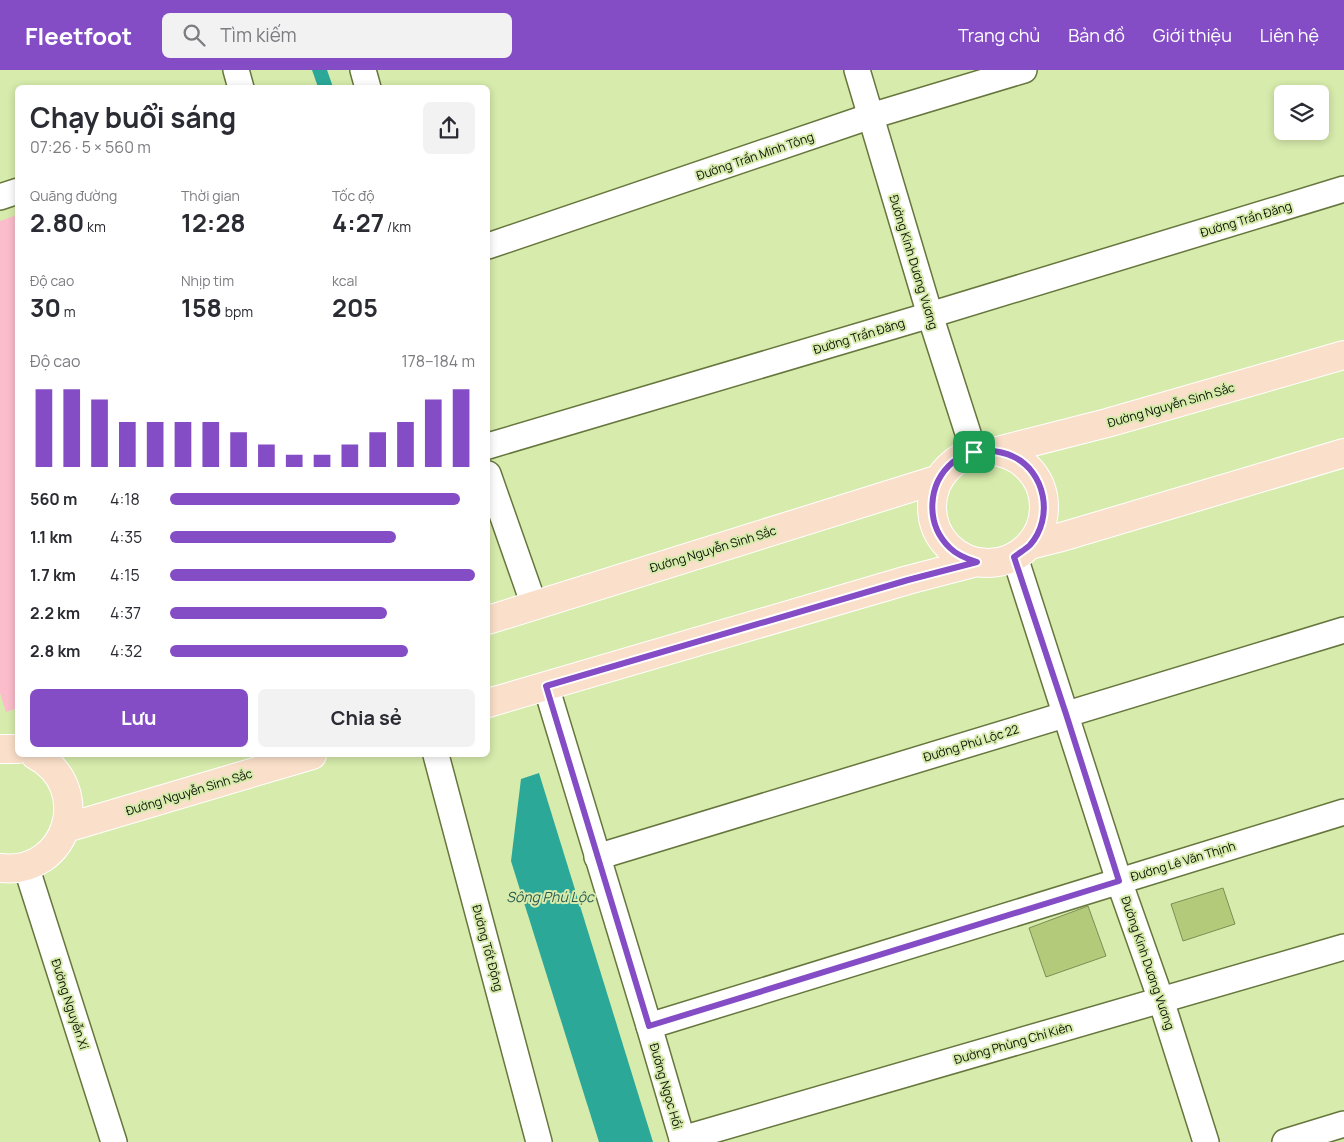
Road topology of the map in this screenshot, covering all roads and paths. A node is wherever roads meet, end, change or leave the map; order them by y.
1 (236, 70) edge
2 (858, 70) edge
3 (1024, 70) edge
4 (240, 85) edge
5 (871, 116) junction
6 (1344, 189) edge
7 (15, 192) edge
8 (0, 197) edge
9 (490, 245) edge
10 (930, 315) junction
11 (1344, 355) edge
12 (490, 445) edge
13 (986, 452) junction
14 (1344, 453) edge
15 (939, 479) junction
16 (490, 480) edge
17 (1022, 551) junction
18 (977, 562) junction
19 (534, 605) junction
20 (490, 619) edge
21 (1344, 630) edge
22 (546, 686) junction
23 (490, 702) edge
24 (1066, 714) junction
25 (33, 757) edge
26 (305, 757) edge
27 (437, 757) edge
28 (1344, 812) edge
29 (66, 828) junction
30 (598, 856) junction
31 (13, 867) edge
32 (1119, 881) junction
33 (1344, 947) edge
34 (1161, 1000) junction
35 (649, 1026) junction
36 (1344, 1124) edge
37 (682, 1140) edge
38 (114, 1142) edge
39 (538, 1142) edge
40 (1206, 1142) edge
41 (1285, 1142) edge

1 - 4 street
2 - 5 street, Đường Kinh Dương Vương
3 - 5 street, Đường Trần Minh Tông
5 - 9 street, Đường Trần Minh Tông
5 - 10 street, Đường Kinh Dương Vương
6 - 10 street, Đường Trần Đăng
7 - 8 street
10 - 12 street, Đường Trần Đăng
10 - 13 street, Đường Kinh Dương Vương
11 - 13 main road, Đường Nguyễn Sinh Sắc
13 - 15 main road
13 - 17 main road
14 - 17 main road
15 - 18 main road
15 - 19 main road, Đường Nguyễn Sinh Sắc
16 - 19 street
17 - 18 main road
17 - 24 street, Đường Kinh Dương Vương
18 - 22 main road
19 - 20 main road, Đường Nguyễn Sinh Sắc
21 - 24 street, Đường Phú Lộc 22
22 - 23 main road
22 - 30 street, Đường Ngọc Hồi
24 - 30 street, Đường Phú Lộc 22
24 - 32 street, Đường Kinh Dương Vương
25 - 29 main road
26 - 29 main road, Đường Nguyễn Sinh Sắc
27 - 39 street, Đường Tốt Động
28 - 32 street, Đường Lê Văn Thịnh
29 - 31 main road
30 - 35 street, Đường Ngọc Hồi
31 - 38 street, Đường Nguyễn Xí
32 - 34 street, Đường Kinh Dương Vương
32 - 35 street, Đường Lê Văn Thịnh
33 - 34 street, Đường Phùng Chí Kiên
34 - 37 street, Đường Phùng Chí Kiên
34 - 40 street, Đường Kinh Dương Vương
35 - 37 street, Đường Ngọc Hồi
36 - 41 street

